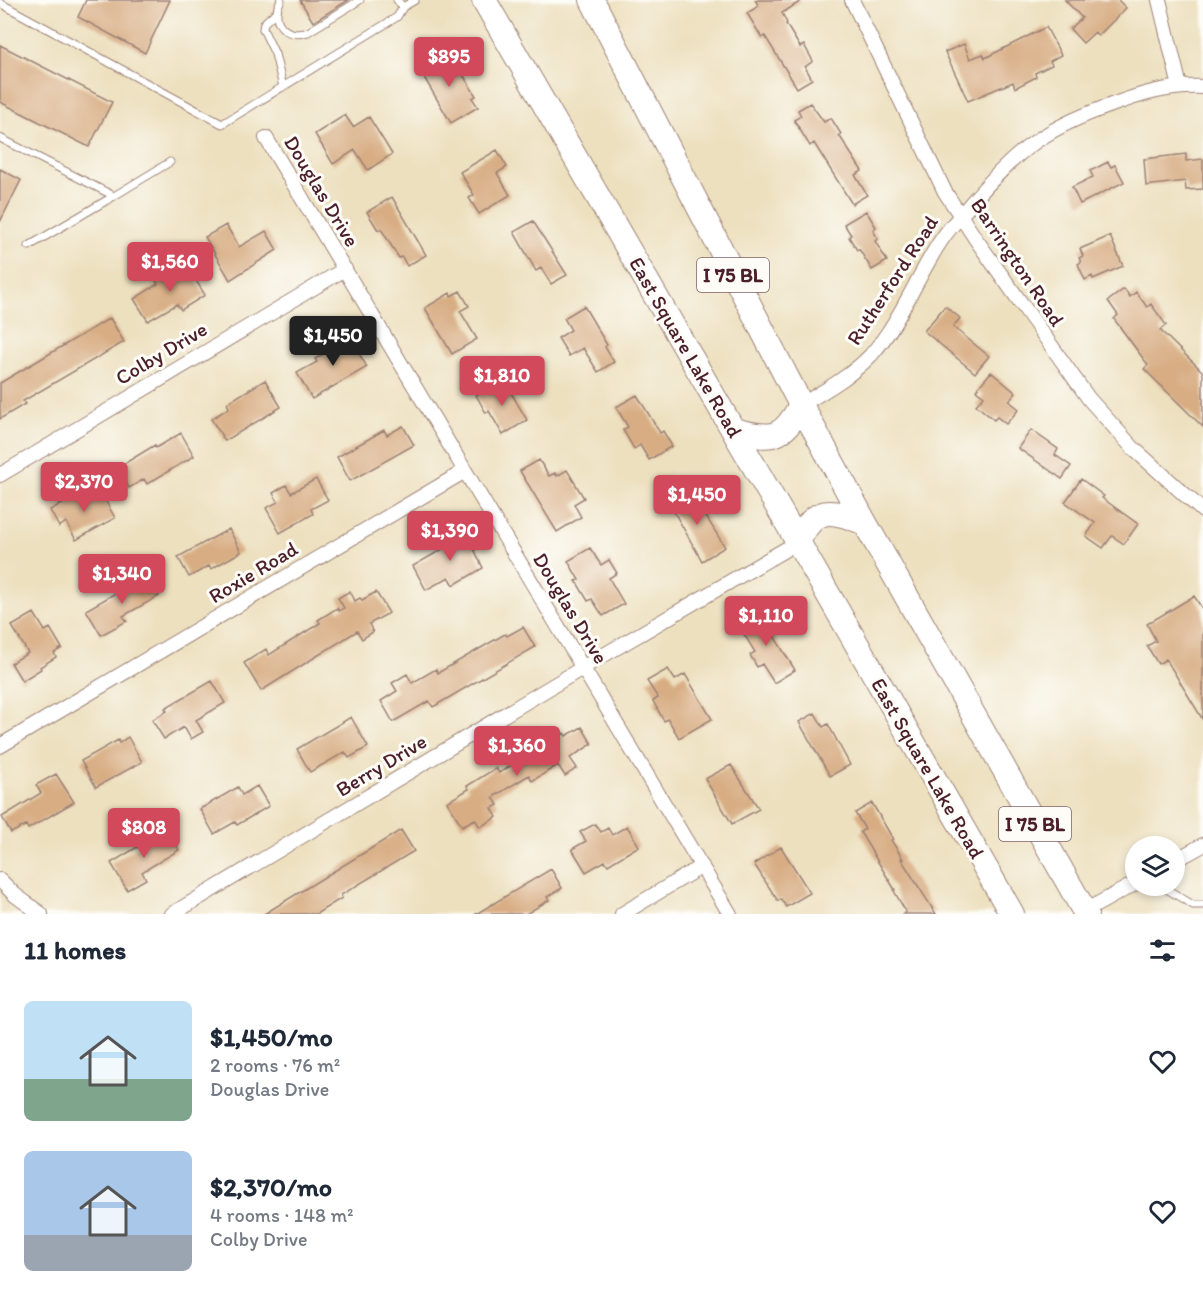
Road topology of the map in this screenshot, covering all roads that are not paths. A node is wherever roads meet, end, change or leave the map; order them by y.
1 (281, 0) edge
2 (360, 0) edge
3 (397, 0) edge
4 (414, 0) edge
5 (484, 0) edge
6 (592, 0) edge
7 (852, 0) edge
8 (1159, 0) edge
9 (0, 3) edge
10 (403, 7) junction
11 (277, 11) junction
12 (284, 87) junction
13 (1180, 87) junction
14 (1203, 87) edge
15 (0, 138) edge
16 (266, 138) dead end
17 (170, 162) dead end
18 (114, 196) junction
19 (961, 216) junction
20 (30, 246) dead end
21 (345, 269) junction
22 (801, 405) junction
23 (734, 430) junction
24 (465, 471) junction
25 (0, 475) edge
26 (1203, 511) edge
27 (865, 523) junction
28 (798, 542) junction
29 (583, 668) junction
30 (0, 746) edge
31 (1203, 845) edge
32 (1185, 855) edge
33 (702, 866) junction
34 (0, 880) edge
35 (1125, 889) edge
36 (1178, 896) edge
37 (1203, 905) edge
38 (1086, 912) edge
39 (41, 914) edge
40 (172, 914) edge
41 (622, 914) edge
42 (730, 914) edge
43 (1012, 914) edge

1 - 11 lane
2 - 11 lane
3 - 10 lane
4 - 10 lane
5 - 23 highway, East Square Lake Road / I 75 BL
6 - 22 highway, I 75 BL
7 - 19 street, Barrington Road
8 - 13 street
9 - 12 lane
10 - 12 lane
11 - 12 lane
13 - 14 street, Rutherford Road
13 - 19 street, Rutherford Road
15 - 18 lane
16 - 21 street, Douglas Drive
17 - 18 lane
18 - 20 lane
19 - 22 street, Rutherford Road
19 - 26 street, Barrington Road
21 - 24 street, Douglas Drive
21 - 25 street, Colby Drive
22 - 23 highway
22 - 27 highway, I 75 BL
23 - 28 highway, East Square Lake Road / I 75 BL
24 - 29 street, Douglas Drive
24 - 30 street, Roxie Road
27 - 28 highway
27 - 38 highway, I 75 BL
28 - 29 street, Berry Drive
28 - 43 highway, East Square Lake Road / I 75 BL
29 - 33 street, Douglas Drive
29 - 40 street, Berry Drive
31 - 32 street
33 - 41 street
33 - 42 street, Douglas Drive
34 - 39 street
35 - 38 street
36 - 37 lane

